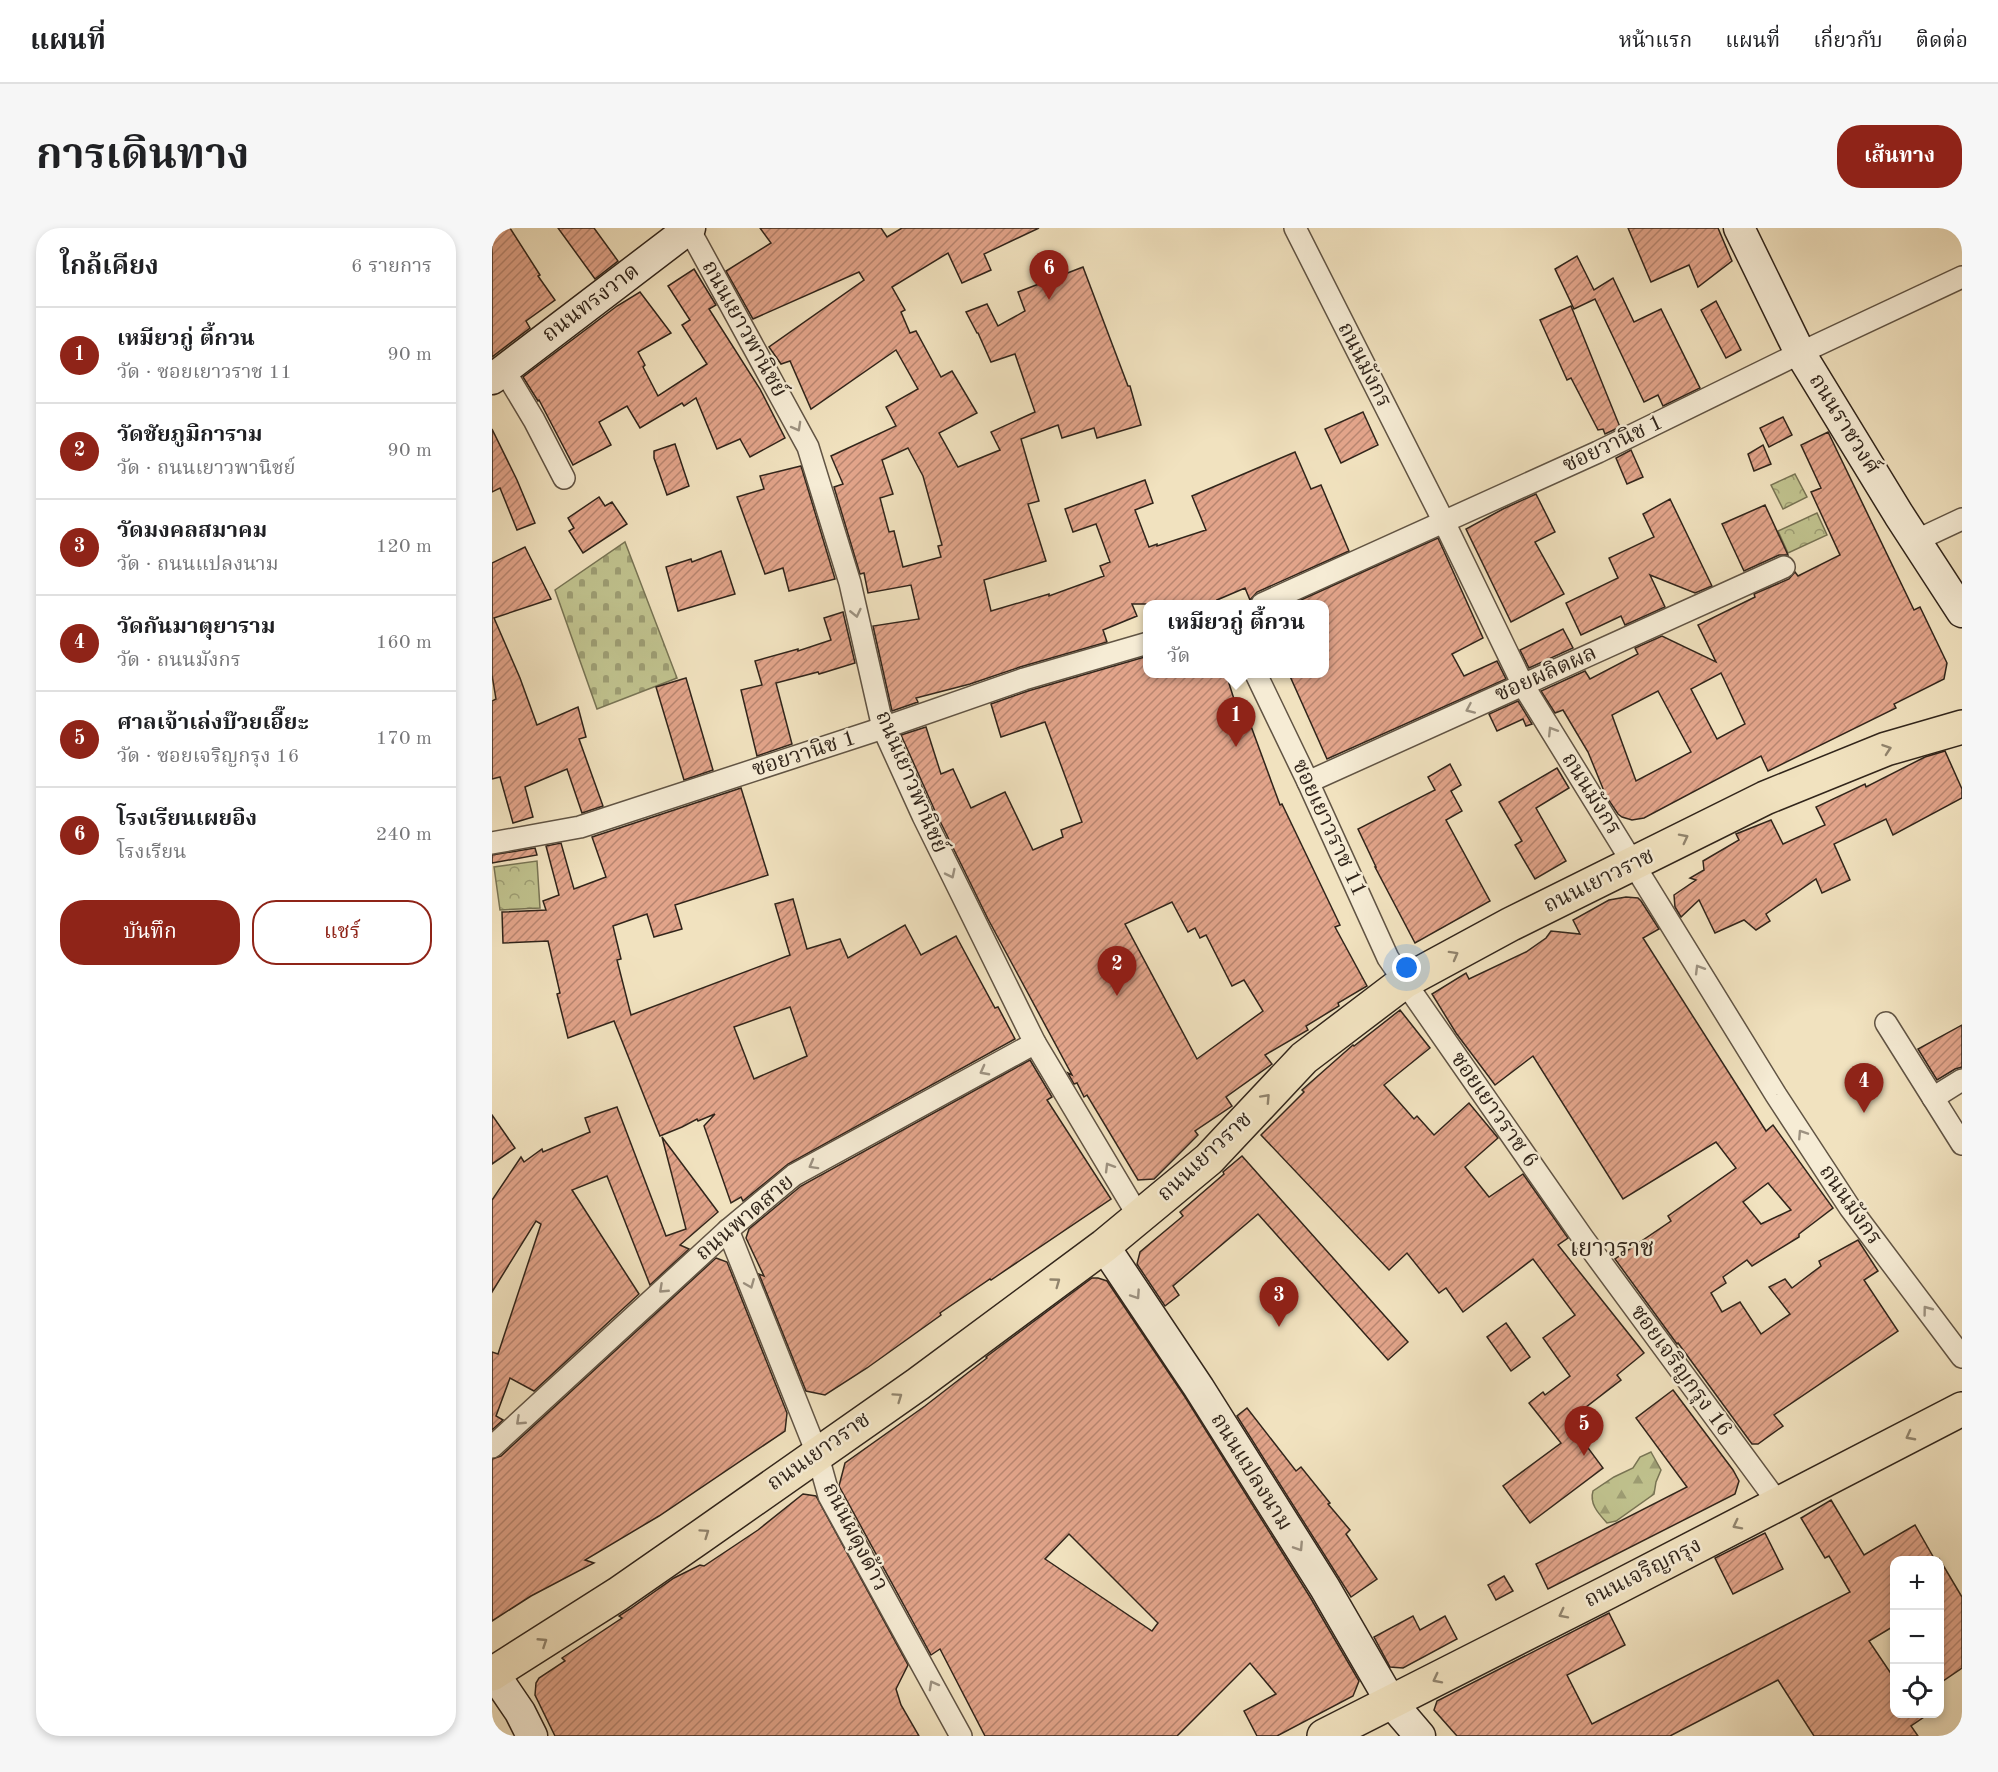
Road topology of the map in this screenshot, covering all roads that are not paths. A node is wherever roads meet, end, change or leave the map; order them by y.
1 (689, 228) edge
2 (1295, 228) edge
3 (1739, 228) edge
4 (1962, 277) edge
5 (1800, 353) junction
6 (498, 374) edge
7 (564, 478) dead end
8 (1962, 519) edge
9 (1444, 522) junction
10 (1915, 541) junction
11 (1784, 567) dead end
12 (1271, 600) edge
13 (1962, 612) edge
14 (1143, 644) edge
15 (1258, 678) edge
16 (1523, 685) junction
17 (1962, 727) edge
18 (883, 728) junction
19 (1308, 782) junction
20 (492, 843) edge
21 (1634, 863) junction
22 (1404, 982) junction
23 (1886, 1023) dead end
24 (1035, 1043) junction
25 (1962, 1080) edge
26 (1933, 1098) junction
27 (1962, 1144) edge
28 (1139, 1217) junction
29 (728, 1230) junction
30 (1583, 1238) joint
31 (1104, 1246) junction
32 (1962, 1357) edge
33 (1962, 1409) edge
34 (492, 1447) edge
35 (817, 1453) junction
36 (1779, 1504) junction
37 (492, 1673) edge
38 (1391, 1702) junction
39 (532, 1736) edge
40 (961, 1736) edge
41 (1324, 1736) edge
42 (1420, 1736) edge

1 - 6 street, ถนนทรงวาด
1 -> 18 street, ถนนเยาวพานิชย์
2 - 9 street, ถนนมังกร
3 - 5 street, ถนนราชวงศ์
4 - 5 street, ซอยวานิช 1
5 - 9 street, ซอยวานิช 1
5 - 10 street, ถนนราชวงศ์
6 - 7 street
8 - 10 street
9 - 12 street, ซอยวานิช 1
9 - 16 street, ถนนมังกร
10 - 13 street, ถนนราชวงศ์
11 - 16 street, ซอยผลิตผล
14 - 18 street, ซอยวานิช 1
15 - 19 street, ซอยเยาวราช 11
16 -> 19 street, ซอยผลิตผล
21 -> 16 street, ถนนมังกร
21 -> 17 main road, ถนนเยาวราช
18 - 20 street, ซอยวานิช 1
18 -> 24 street, ถนนเยาวพานิชย์
19 - 22 street, ซอยเยาวราช 11
22 -> 21 main road, ถนนเยาวราช
32 -> 21 street, ถนนมังกร
28 -> 22 main road, ถนนเยาวราช
22 - 30 street, ซอยเยาวราช 6
23 - 26 street
28 -> 24 street, ถนนเยาวพานิชย์
24 -> 29 street, ถนนพาดสาย
25 - 26 street
26 - 27 street
28 - 31 main road, ถนนเยาวราช
29 -> 34 street, ถนนพาดสาย
29 -> 35 street, ถนนผดุงด้าว
30 - 36 street, ซอยเจริญกรุง 16
35 -> 31 main road, ถนนเยาวราช
31 -> 38 street, ถนนแปลงนาม
33 -> 36 main road, ถนนเจริญกรุง
37 -> 35 main road, ถนนเยาวราช
40 -> 35 street, ถนนผดุงด้าว
36 -> 38 main road, ถนนเจริญกรุง
37 - 39 street
38 - 41 main road, ถนนเจริญกรุง
38 - 42 street, ถนนแปลงนาม

